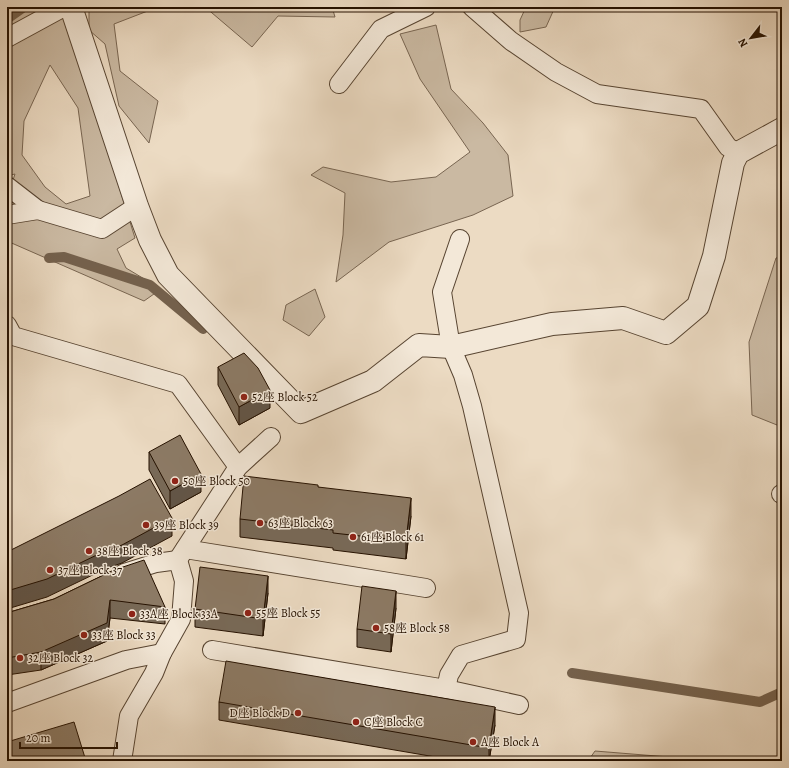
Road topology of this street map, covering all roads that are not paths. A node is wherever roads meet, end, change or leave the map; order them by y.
1 (64, 7) edge
2 (71, 7) edge
3 (426, 7) edge
4 (472, 7) edge
5 (7, 38) edge
6 (339, 84) dead end
7 (782, 129) edge
8 (738, 153) junction
9 (7, 186) edge
10 (137, 206) junction
11 (38, 210) junction
12 (7, 215) edge
13 (460, 238) dead end
14 (7, 325) edge
15 (451, 347) junction
16 (271, 437) dead end
17 (238, 468) junction
18 (182, 555) junction
19 (110, 578) edge
20 (426, 588) dead end
21 (212, 650) dead end
22 (162, 653) junction
23 (446, 690) junction
24 (7, 703) edge
25 (519, 705) dead end
26 (122, 761) edge

1 - 5 lane
2 - 10 street
3 - 6 lane
4 - 8 lane
7 - 8 street
8 - 15 street
9 - 11 lane
10 - 11 lane
10 - 15 street
11 - 12 lane
13 - 15 lane
14 - 17 lane
15 - 23 lane
16 - 17 lane
17 - 18 lane
18 - 19 lane
18 - 20 lane
18 - 22 lane
21 - 23 lane
22 - 24 lane
22 - 26 lane
23 - 25 lane

